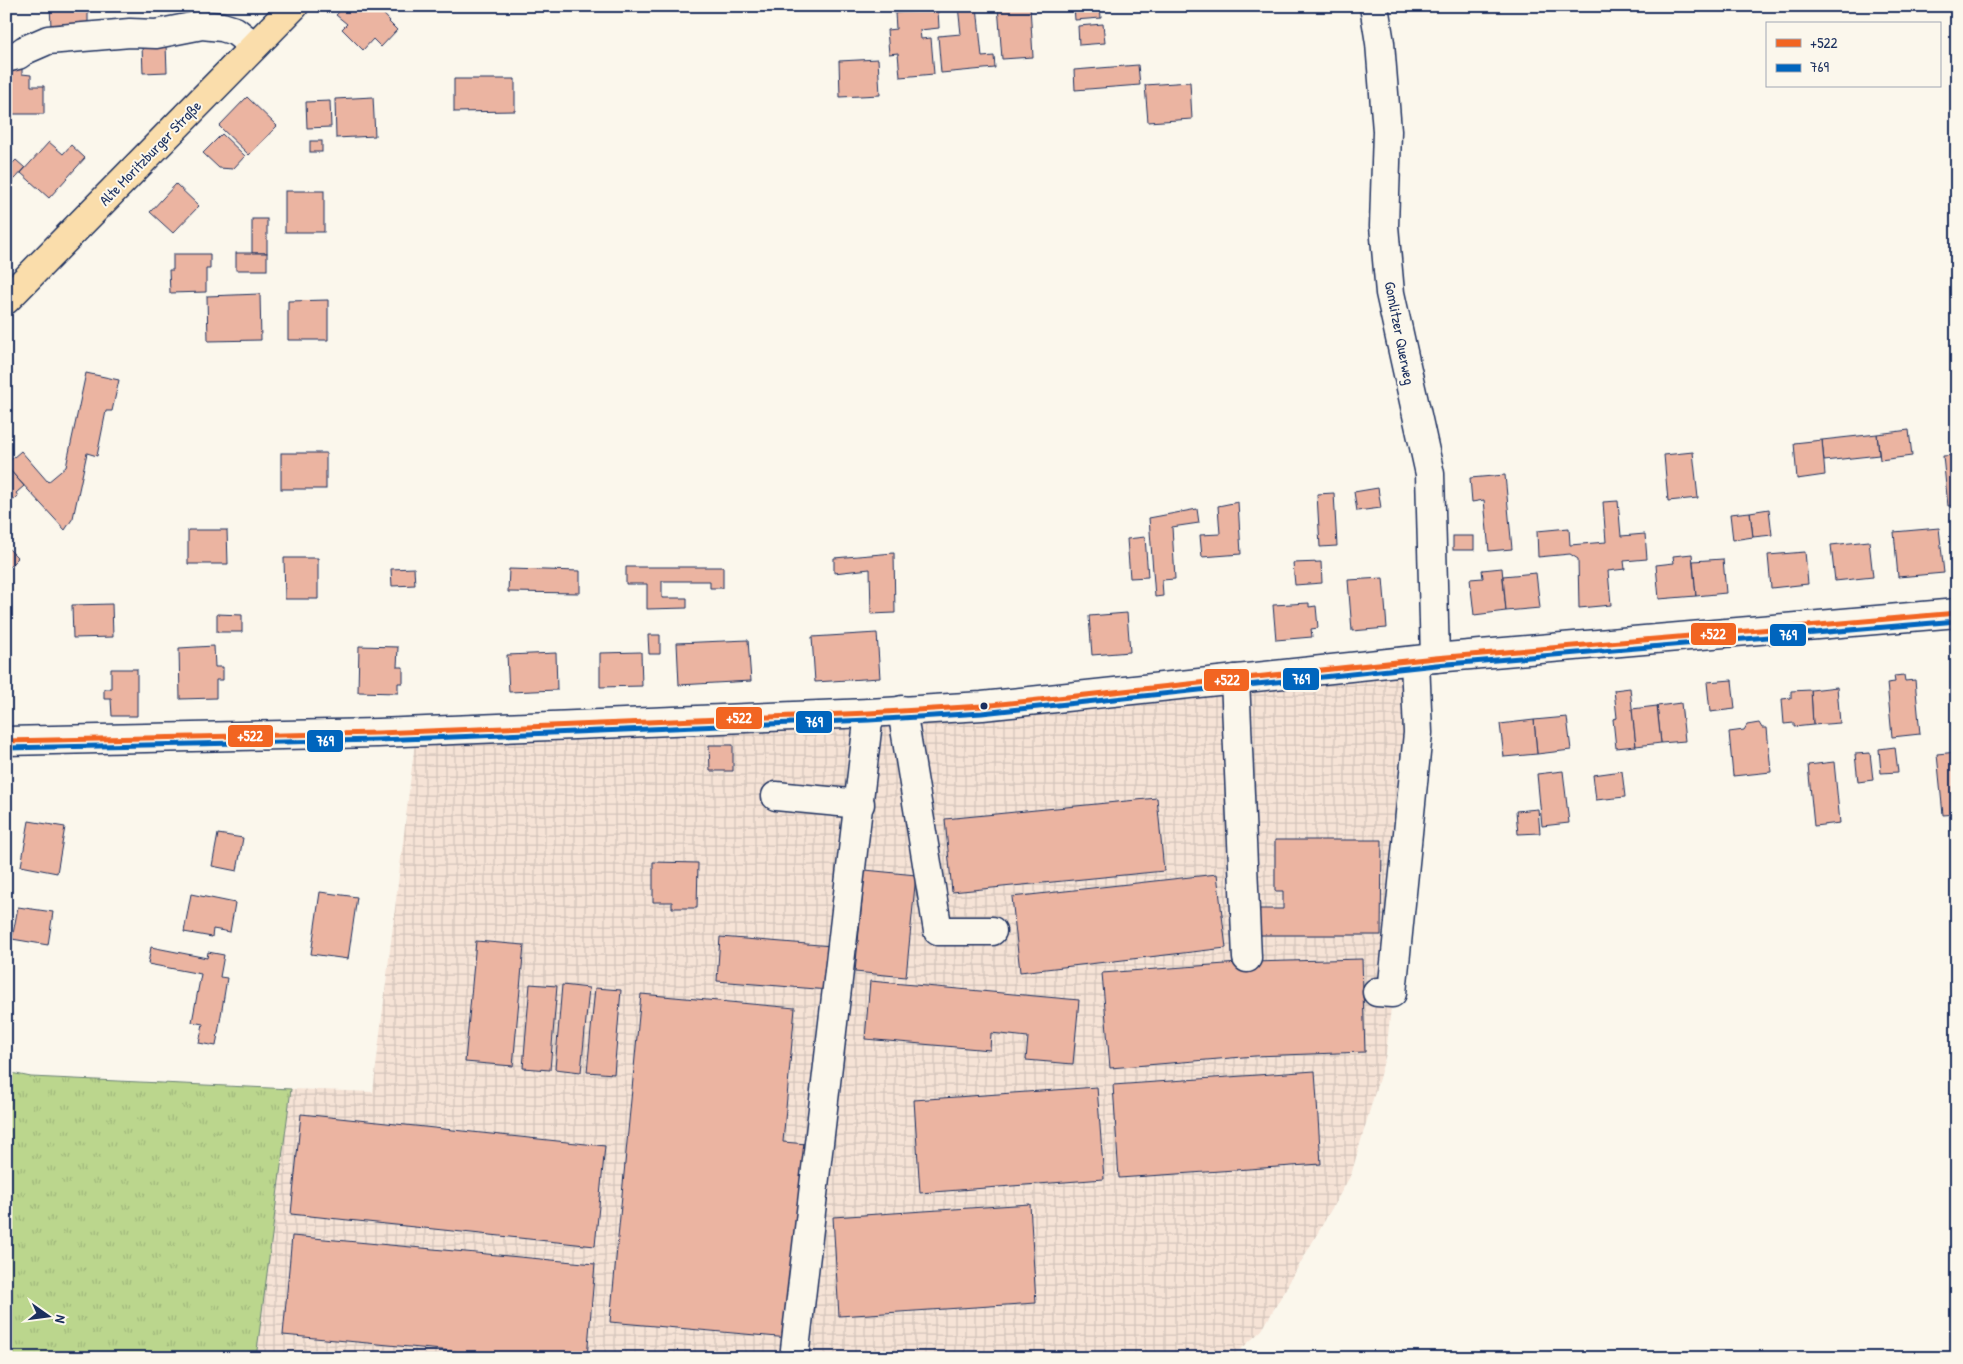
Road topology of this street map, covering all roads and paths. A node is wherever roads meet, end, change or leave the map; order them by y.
1 (294, 6) edge
2 (1374, 6) edge
3 (254, 46) junction
4 (6, 58) edge
5 (6, 300) edge
6 (1957, 613) edge
7 (1425, 659) junction
8 (1235, 679) junction
9 (902, 710) junction
10 (869, 713) junction
11 (6, 741) edge
12 (776, 796) dead end
13 (860, 804) junction
14 (992, 931) dead end
15 (1247, 958) dead end
16 (1377, 992) dead end
17 (794, 1358) edge

1 - 3 main road, Alte Moritzburger Straße
2 - 7 street, Gomlitzer Querweg
3 - 4 street
3 - 5 main road, Alte Moritzburger Straße
6 - 7 street
7 - 8 street
7 - 16 street, Gomlitzer Querweg
8 - 9 street
8 - 15 street
9 - 10 street
9 - 14 street
10 - 11 street
10 - 13 street
12 - 13 street
13 - 17 street

